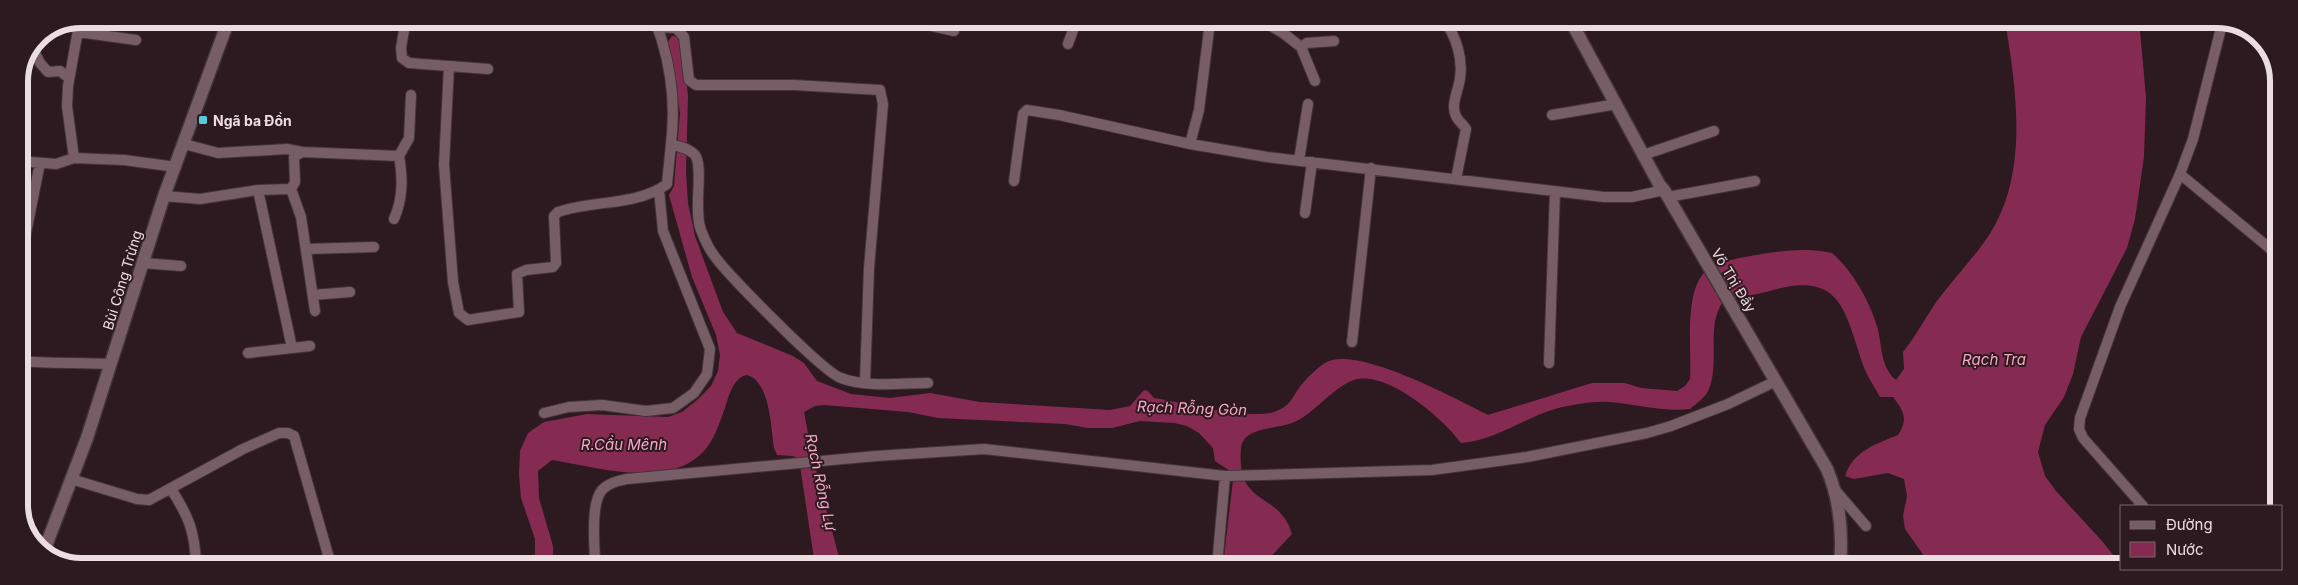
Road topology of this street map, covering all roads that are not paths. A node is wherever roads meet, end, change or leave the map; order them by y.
1 (79, 28) edge
2 (225, 28) edge
3 (404, 28) edge
4 (658, 28) edge
5 (676, 28) edge
6 (941, 28) edge
7 (1074, 28) edge
8 (1210, 28) edge
9 (1274, 28) edge
10 (1449, 28) edge
11 (1575, 28) edge
12 (2221, 28) edge
13 (954, 31) dead end
14 (78, 32) junction
15 (136, 40) dead end
16 (1334, 41) dead end
17 (1068, 44) dead end
18 (1301, 47) junction
19 (35, 54) edge
20 (449, 66) junction
21 (488, 69) dead end
22 (69, 78) junction
23 (1314, 81) dead end
24 (411, 95) dead end
25 (1308, 104) dead end
26 (1617, 104) junction
27 (1552, 115) dead end
28 (1714, 130) dead end
29 (184, 144) junction
30 (1190, 144) junction
31 (674, 145) junction
32 (302, 152) junction
33 (1643, 155) junction
34 (400, 156) junction
35 (74, 158) junction
36 (1299, 160) junction
37 (28, 162) edge
38 (1312, 162) junction
39 (40, 163) junction
40 (176, 167) junction
41 (1371, 168) junction
42 (2180, 174) junction
43 (1456, 179) junction
44 (1014, 181) dead end
45 (1755, 181) dead end
46 (291, 189) junction
47 (258, 190) junction
48 (659, 190) junction
49 (1555, 191) junction
50 (1666, 194) junction
51 (164, 196) junction
52 (1305, 213) dead end
53 (394, 220) dead end
54 (28, 223) edge
55 (374, 247) dead end
56 (306, 249) junction
57 (2270, 249) edge
58 (143, 263) junction
59 (181, 266) dead end
60 (350, 292) dead end
61 (312, 295) junction
62 (315, 311) dead end
63 (1352, 342) dead end
64 (310, 346) dead end
65 (292, 348) junction
66 (248, 353) dead end
67 (28, 362) edge
68 (1549, 363) dead end
69 (111, 364) junction
70 (1776, 381) junction
71 (865, 382) junction
72 (928, 383) dead end
73 (544, 413) dead end
74 (1227, 476) junction
75 (71, 479) junction
76 (171, 489) junction
77 (1836, 491) junction
78 (2142, 505) edge
79 (1866, 526) dead end
80 (46, 544) edge
81 (196, 558) edge
82 (329, 558) edge
83 (595, 558) edge
84 (1217, 558) edge
85 (1841, 558) edge

1 - 14 street
2 - 29 street, Bùi Công Trừng
3 - 20 street
4 - 31 street
5 - 71 street
6 - 13 street
7 - 17 street
8 - 30 street
9 - 18 street
10 - 43 street
11 - 26 street, Võ Thị Đầy
12 - 42 street
14 - 15 street
14 - 22 street
16 - 18 street
18 - 23 street
19 - 22 street
20 - 21 street
20 - 48 street
22 - 35 street
24 - 34 street
25 - 36 street
26 - 27 street
26 - 33 street, Võ Thị Đầy
28 - 33 street
29 - 32 street
29 - 40 street, Bùi Công Trừng
30 - 36 street
30 - 44 street
31 - 48 street
31 - 71 street
32 - 34 street
32 - 46 street
33 - 50 street, Võ Thị Đầy
34 - 53 street
35 - 39 street
35 - 40 street
36 - 38 street
37 - 39 street
38 - 41 street
38 - 52 street
39 - 54 street
40 - 51 street, Bùi Công Trừng
41 - 43 street
41 - 63 street
42 - 57 street
42 - 78 street
43 - 49 street
45 - 50 street
46 - 47 street
46 - 56 street
47 - 51 street
47 - 65 street
48 - 73 street
49 - 50 street
49 - 68 street
50 - 70 street, Võ Thị Đầy
51 - 58 street, Bùi Công Trừng
55 - 56 street
56 - 61 street
58 - 59 street
58 - 69 street, Bùi Công Trừng
60 - 61 street
61 - 62 street
64 - 65 street
65 - 66 street
67 - 69 street
69 - 75 street, Bùi Công Trừng
70 - 74 street
70 - 77 street, Võ Thị Đầy
71 - 72 street
74 - 83 street
74 - 84 street
75 - 76 street
75 - 80 street, Bùi Công Trừng
76 - 81 street
76 - 82 street
77 - 79 street
77 - 85 street, Võ Thị Đầy

